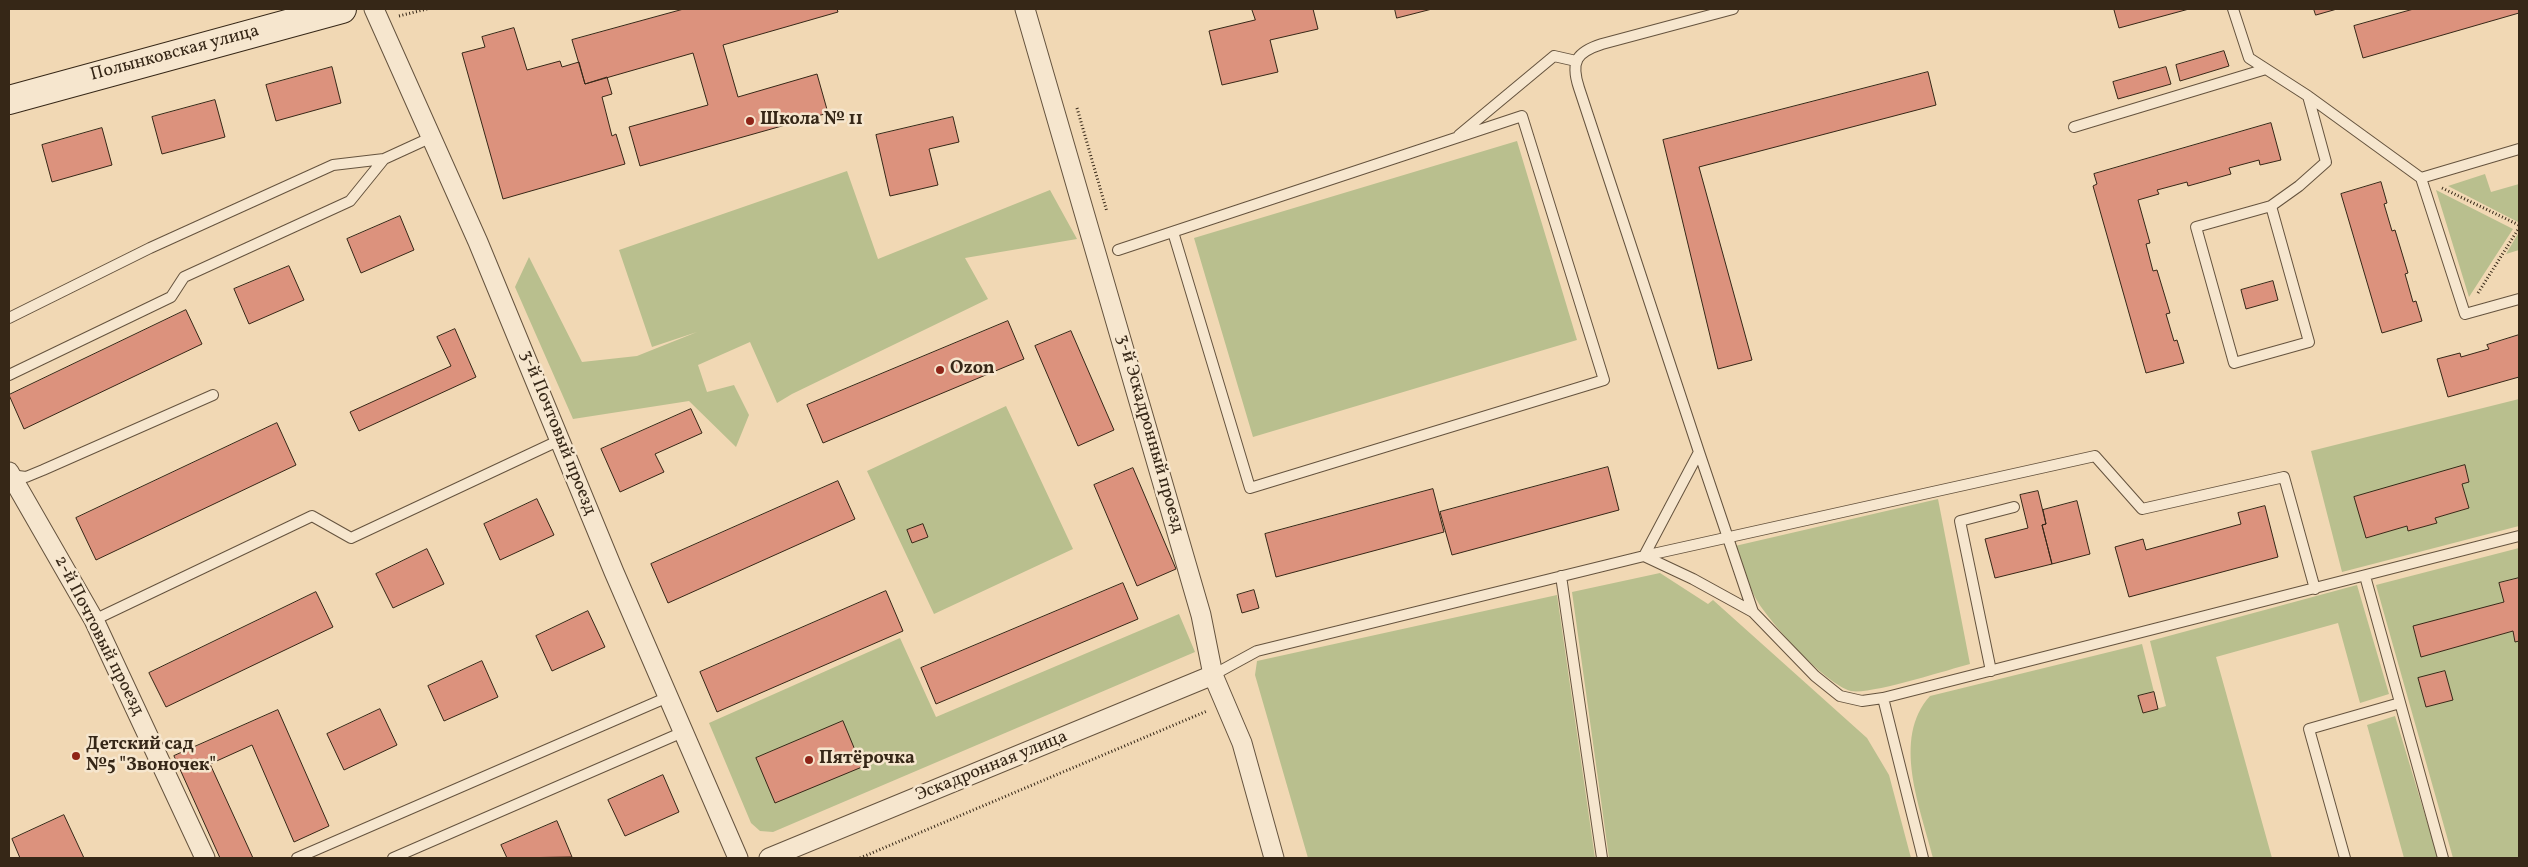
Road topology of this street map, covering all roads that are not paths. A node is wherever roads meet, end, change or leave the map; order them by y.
1 (342, 9) edge
2 (1026, 9) edge
3 (1733, 9) edge
4 (2233, 9) edge
5 (377, 15) edge
6 (1576, 61) junction
7 (2266, 69) junction
8 (2308, 96) junction
9 (9, 100) edge
10 (2074, 127) dead end
11 (432, 137) junction
12 (1455, 138) junction
13 (2519, 149) edge
14 (384, 159) junction
15 (2421, 178) junction
16 (2271, 206) junction
17 (1173, 232) junction
18 (1118, 250) dead end
19 (2519, 299) edge
20 (9, 318) edge
21 (9, 375) edge
22 (213, 394) dead end
23 (560, 440) junction
24 (1699, 452) junction
25 (9, 474) edge
26 (2014, 507) dead end
27 (2519, 536) edge
28 (1727, 537) junction
29 (1644, 556) junction
30 (1561, 576) junction
31 (2364, 576) junction
32 (2315, 589) junction
33 (1753, 612) junction
34 (94, 620) junction
35 (1991, 671) junction
36 (1213, 675) junction
37 (668, 697) junction
38 (1883, 698) junction
39 (2400, 703) junction
40 (684, 732) junction
41 (205, 858) edge
42 (297, 858) edge
43 (393, 858) edge
44 (738, 858) edge
45 (769, 858) edge
46 (1274, 858) edge
47 (1602, 858) edge
48 (1922, 858) edge
49 (2345, 858) edge
50 (2443, 858) edge

1 - 9 street, Полынковская улица
2 - 36 street, 3-й Эскадронный проезд
3 - 6 lane
4 - 7 lane
5 - 11 street, 3-й Почтовый проезд
6 - 12 lane
6 - 24 lane
7 - 8 lane
7 - 10 lane
8 - 15 lane
8 - 16 lane
11 - 14 lane
11 - 23 street, 3-й Почтовый проезд
12 - 17 lane
12 - 17 lane
13 - 15 lane
14 - 20 lane
14 - 21 lane
15 - 19 lane
16 - 16 lane
17 - 18 lane
22 - 25 lane
23 - 34 lane
23 - 37 street, 3-й Почтовый проезд
24 - 28 lane
24 - 29 lane
25 - 34 street, 2-й Почтовый проезд
26 - 35 lane
27 - 31 lane
28 - 29 lane
28 - 32 lane
28 - 33 lane
29 - 30 lane
29 - 33 lane
30 - 36 lane
30 - 47 lane
31 - 32 lane
31 - 39 lane
32 - 35 lane
33 - 38 lane
34 - 41 street, 2-й Почтовый проезд
35 - 38 lane
36 - 45 street, Эскадронная улица
36 - 46 street, 3-й Эскадронный проезд
37 - 40 street, 3-й Почтовый проезд
37 - 42 lane
38 - 48 lane
39 - 49 lane
39 - 50 lane
40 - 43 lane
40 - 44 street, 3-й Почтовый проезд

